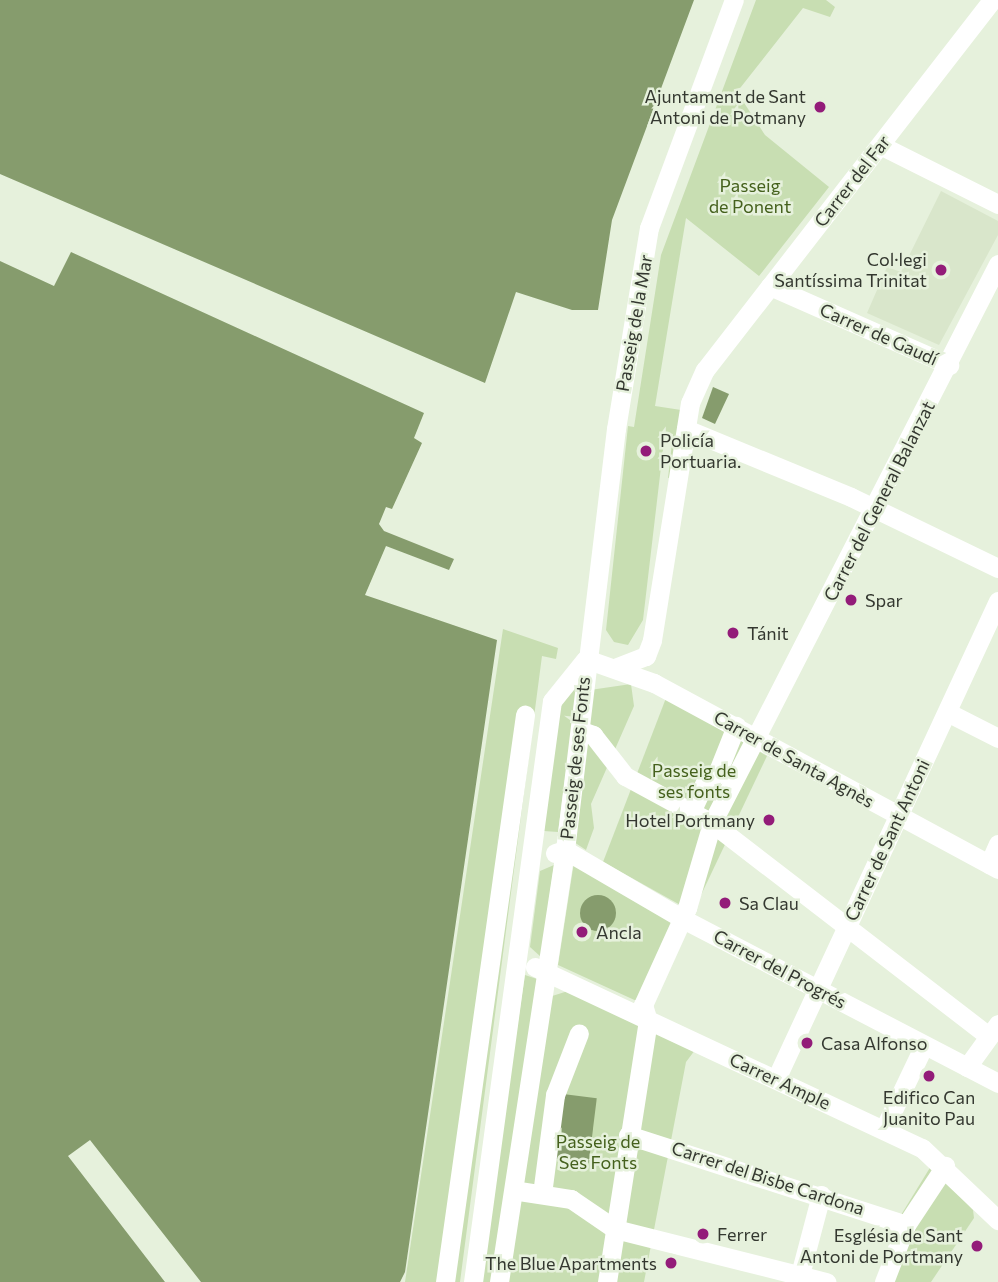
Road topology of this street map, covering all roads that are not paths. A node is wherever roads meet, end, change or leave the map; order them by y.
1 (734, 0) edge
2 (992, 0) edge
3 (880, 145) junction
4 (998, 204) edge
5 (998, 264) edge
6 (770, 286) junction
7 (949, 365) junction
8 (686, 429) junction
9 (874, 508) junction
10 (998, 568) edge
11 (998, 601) edge
12 (646, 656) junction
13 (586, 659) junction
14 (617, 667) junction
15 (654, 683) junction
16 (947, 712) junction
17 (525, 715) dead end
18 (745, 731) junction
19 (585, 732) dead end
20 (998, 738) edge
21 (691, 812) junction
22 (898, 816) junction
23 (712, 823) junction
24 (998, 844) edge
25 (565, 849) junction
26 (534, 860) junction
27 (993, 866) edge
28 (683, 919) junction
29 (846, 926) junction
30 (519, 958) junction
31 (544, 971) junction
32 (817, 988) junction
33 (648, 1021) junction
34 (993, 1030) edge
35 (579, 1033) dead end
36 (924, 1045) junction
37 (967, 1067) junction
38 (776, 1079) junction
39 (998, 1083) edge
40 (884, 1129) junction
41 (628, 1135) junction
42 (945, 1166) junction
43 (519, 1191) dead end
44 (542, 1194) junction
45 (821, 1195) junction
46 (998, 1220) edge
47 (906, 1225) junction
48 (615, 1229) junction
49 (799, 1278) edge
50 (445, 1282) edge
51 (473, 1282) edge
52 (499, 1282) edge
53 (607, 1282) edge
54 (826, 1282) edge
55 (884, 1282) edge

1 - 13 street, Passeig de la Mar
2 - 3 street, Carrer del Far
3 - 4 street
3 - 6 street, Carrer del Far
5 - 7 street, Carrer del General Balanzat
6 - 7 street, Carrer de Gaudí
6 - 8 street, Carrer del Far
7 - 9 street, Carrer del General Balanzat
8 - 9 street
8 - 12 street, Carrer del Far
9 - 10 street
9 - 18 street, Carrer del General Balanzat
11 - 16 street, Carrer de Sant Antoni
12 - 14 street
12 - 15 street
13 - 14 street, Carrer de Santa Agnès
13 - 25 street, Passeig de ses Fonts
13 - 26 street, Passeig de ses Fonts
14 - 15 street, Carrer de Santa Agnès
15 - 18 street, Carrer de Santa Agnès
16 - 20 street
16 - 22 street, Carrer de Sant Antoni
17 - 50 street
18 - 21 street
18 - 22 street, Carrer de Santa Agnès
18 - 23 street
19 - 21 street
21 - 23 street
22 - 27 street, Carrer de Santa Agnès
22 - 29 street, Carrer de Sant Antoni
23 - 28 street
23 - 29 street
24 - 27 street
25 - 26 street
25 - 28 street, Carrer del Progrés
25 - 31 street, Passeig de ses Fonts
26 - 30 street, Passeig de ses Fonts
28 - 32 street, Carrer del Progrés
28 - 33 street
29 - 32 street, Carrer de Sant Antoni
29 - 34 street
30 - 31 street, Carrer Ample
30 - 51 street, Passeig de ses Fonts
31 - 33 street, Carrer Ample
31 - 52 street, Passeig de ses Fonts
32 - 36 street, Carrer del Progrés
32 - 38 street, Carrer de Sant Antoni
33 - 38 street, Carrer Ample
33 - 41 street
34 - 37 street
35 - 44 street
36 - 37 street, Carrer del Progrés
36 - 40 street
37 - 39 street, Carrer del Progrés
38 - 40 street, Carrer Ample
40 - 42 street, Carrer Ample
41 - 45 street, Carrer del Bisbe Cardona
41 - 48 street
42 - 46 street, Carrer Ample
42 - 47 street
43 - 44 street
44 - 48 street
45 - 47 street, Carrer del Bisbe Cardona
45 - 49 street
47 - 55 street
48 - 49 street
48 - 53 street
49 - 54 street

